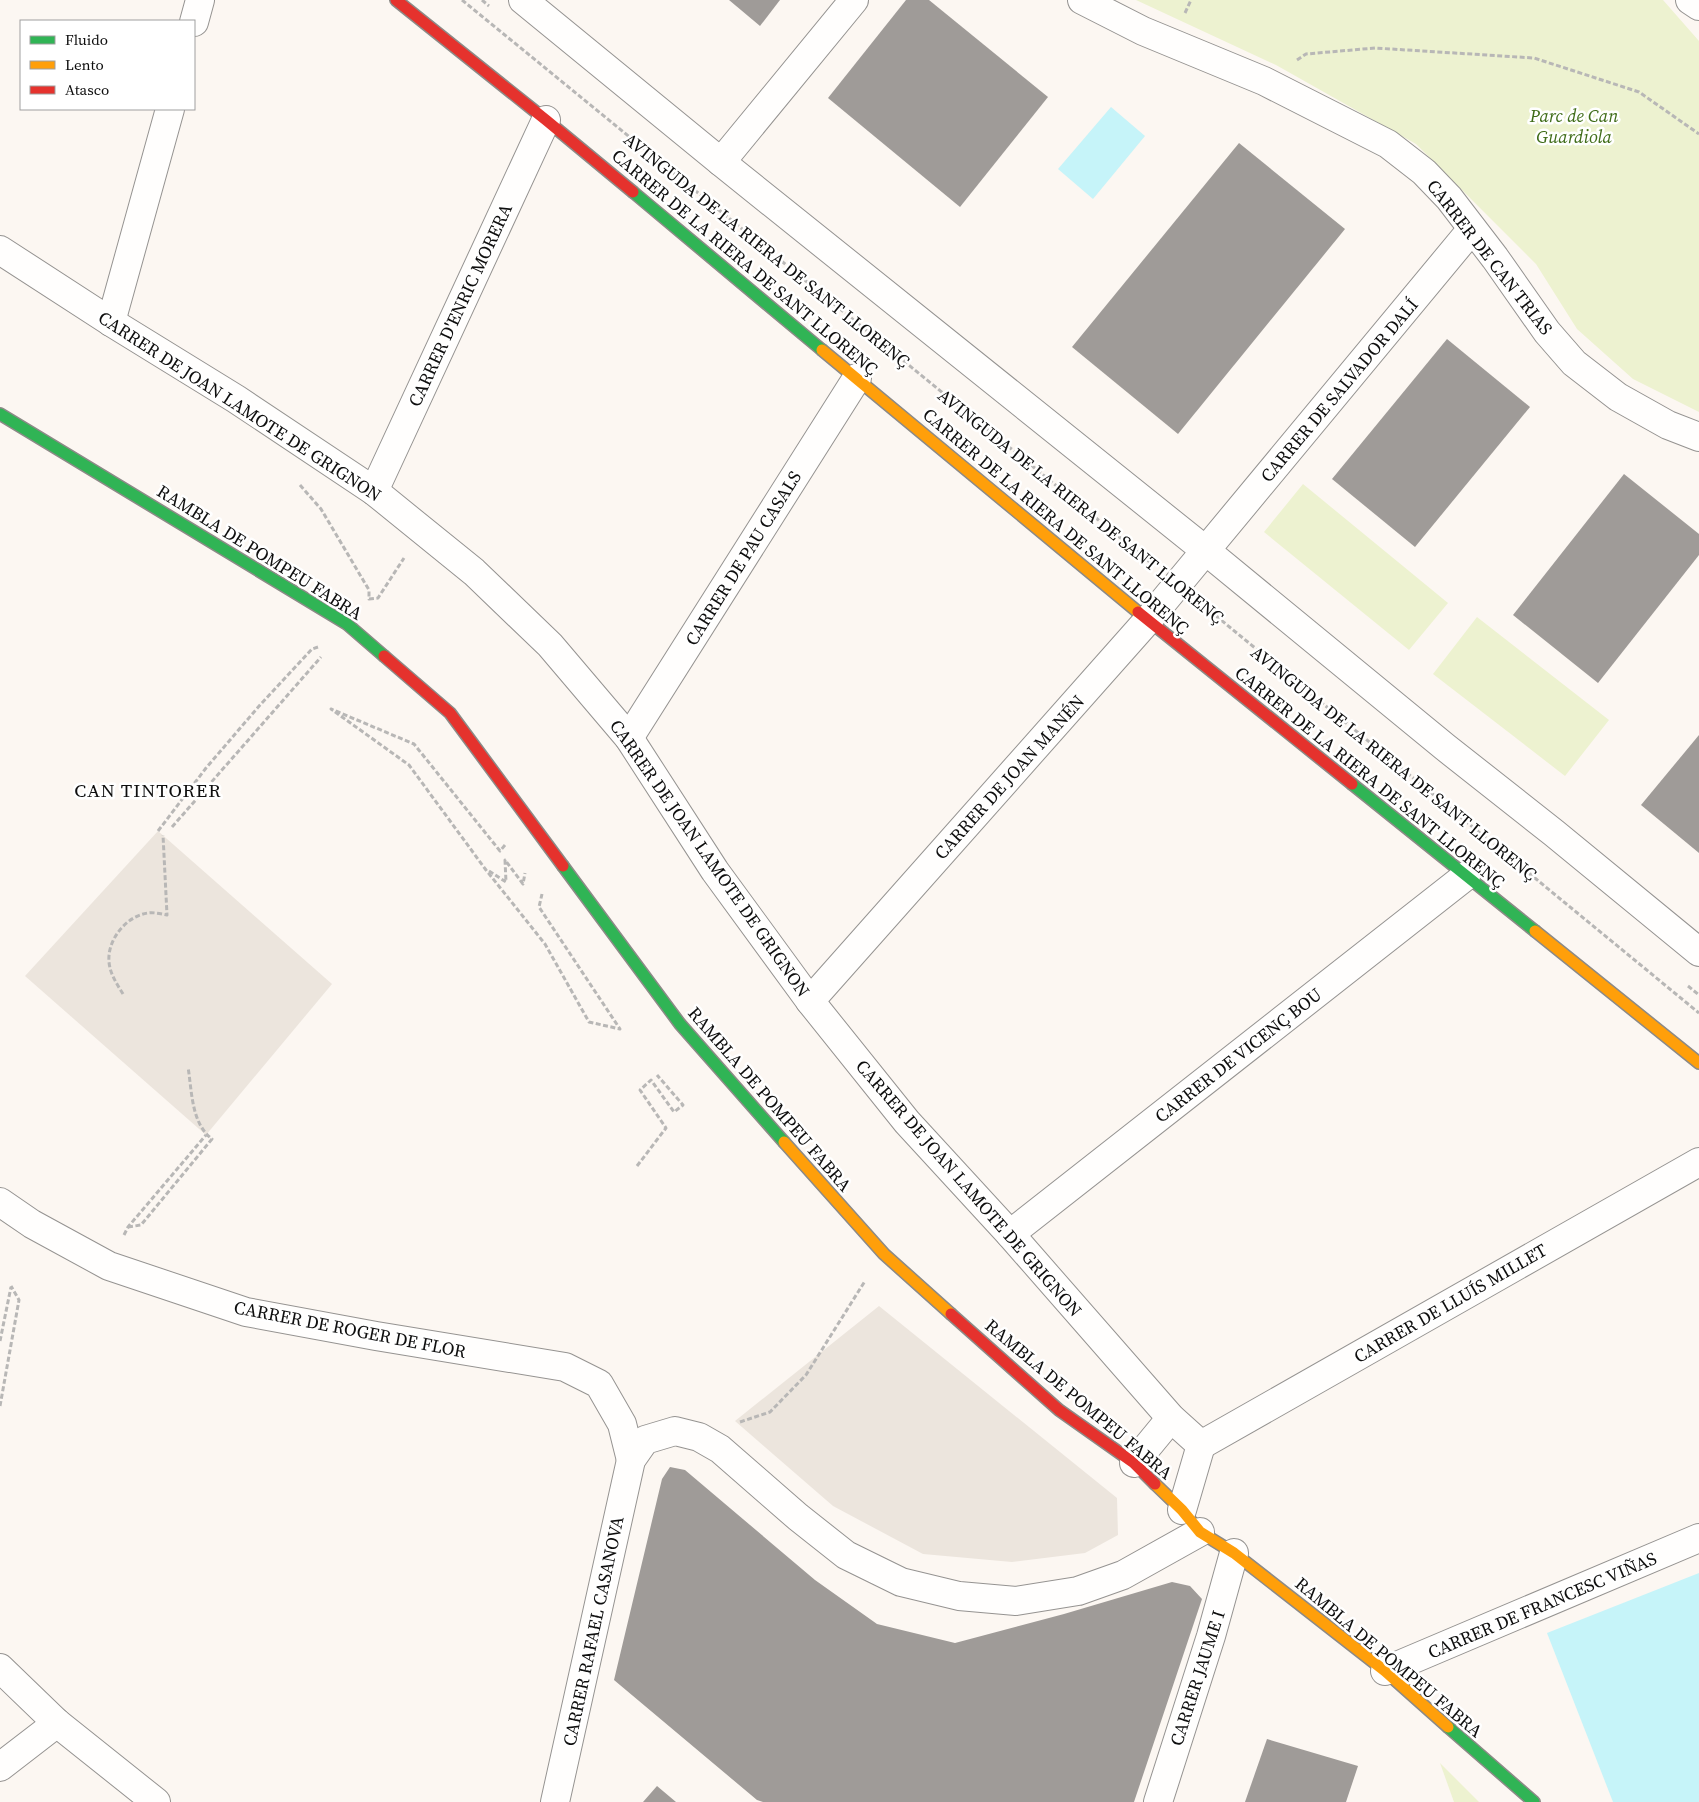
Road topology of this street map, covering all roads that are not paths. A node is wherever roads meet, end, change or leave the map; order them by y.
1 (200, 0) edge
2 (396, 0) edge
3 (523, 0) edge
4 (854, 0) edge
5 (1082, 0) edge
6 (1690, 0) edge
7 (1699, 6) edge
8 (195, 20) edge
9 (170, 110) edge
10 (546, 120) junction
11 (721, 162) junction
12 (1472, 229) junction
13 (0, 250) edge
14 (112, 322) junction
15 (857, 378) junction
16 (0, 414) edge
17 (1699, 437) edge
18 (374, 491) junction
19 (1205, 550) junction
20 (1148, 620) junction
21 (629, 738) junction
22 (1466, 876) junction
23 (1699, 952) edge
24 (810, 1001) junction
25 (1699, 1063) edge
26 (1699, 1162) edge
27 (0, 1202) edge
28 (1010, 1234) junction
29 (1171, 1418) junction
30 (1201, 1445) junction
31 (631, 1460) junction
32 (1134, 1463) junction
33 (1182, 1510) junction
34 (1200, 1532) junction
35 (1699, 1538) edge
36 (1234, 1553) junction
37 (0, 1668) edge
38 (1385, 1672) junction
39 (0, 1685) edge
40 (57, 1722) junction
41 (0, 1767) edge
42 (156, 1802) edge
43 (555, 1802) edge
44 (1158, 1802) edge
45 (1534, 1802) edge

1 - 8 street
2 - 10 street, CARRER DE LA RIERA DE SANT LLORENÇ
3 - 11 street
4 - 11 street
5 - 12 street, CARRER DE CAN TRIAS
6 - 7 street
9 - 14 street
10 - 15 street, CARRER DE LA RIERA DE SANT LLORENÇ
10 - 18 street, CARRER D'ENRIC MORERA
11 - 19 street
12 - 17 street, CARRER DE CAN TRIAS
12 - 19 street, CARRER DE SALVADOR DALÍ
13 - 14 street, CARRER DE JOAN LAMOTE DE GRIGNON
14 - 18 street, CARRER DE JOAN LAMOTE DE GRIGNON
15 - 20 street, CARRER DE LA RIERA DE SANT LLORENÇ
15 - 21 street, CARRER DE PAU CASALS
16 - 32 street, RAMBLA DE POMPEU FABRA
18 - 21 street, CARRER DE JOAN LAMOTE DE GRIGNON
19 - 20 street, CARRER DE JOAN MANÉN
19 - 23 street
20 - 22 street, CARRER DE LA RIERA DE SANT LLORENÇ
20 - 24 street, CARRER DE JOAN MANÉN
21 - 24 street, CARRER DE JOAN LAMOTE DE GRIGNON
22 - 25 street, CARRER DE LA RIERA DE SANT LLORENÇ
22 - 28 street, CARRER DE VICENÇ BOU
24 - 28 street, CARRER DE JOAN LAMOTE DE GRIGNON
26 - 30 street, CARRER DE LLUÍS MILLET
27 - 31 street, CARRER DE ROGER DE FLOR
28 - 29 street, CARRER DE JOAN LAMOTE DE GRIGNON
29 - 30 street, CARRER DE JOAN LAMOTE DE GRIGNON
29 - 32 street
30 - 33 street
31 - 34 street
31 - 43 street, CARRER RAFAEL CASANOVA
32 - 33 street, RAMBLA DE POMPEU FABRA
33 - 34 street, RAMBLA DE POMPEU FABRA
34 - 36 street, RAMBLA DE POMPEU FABRA
35 - 38 street, CARRER DE FRANCESC VIÑAS
36 - 38 street, RAMBLA DE POMPEU FABRA
36 - 44 street, CARRER JAUME I
37 - 40 street
38 - 45 street, RAMBLA DE POMPEU FABRA
39 - 40 street
40 - 41 street
40 - 42 street

